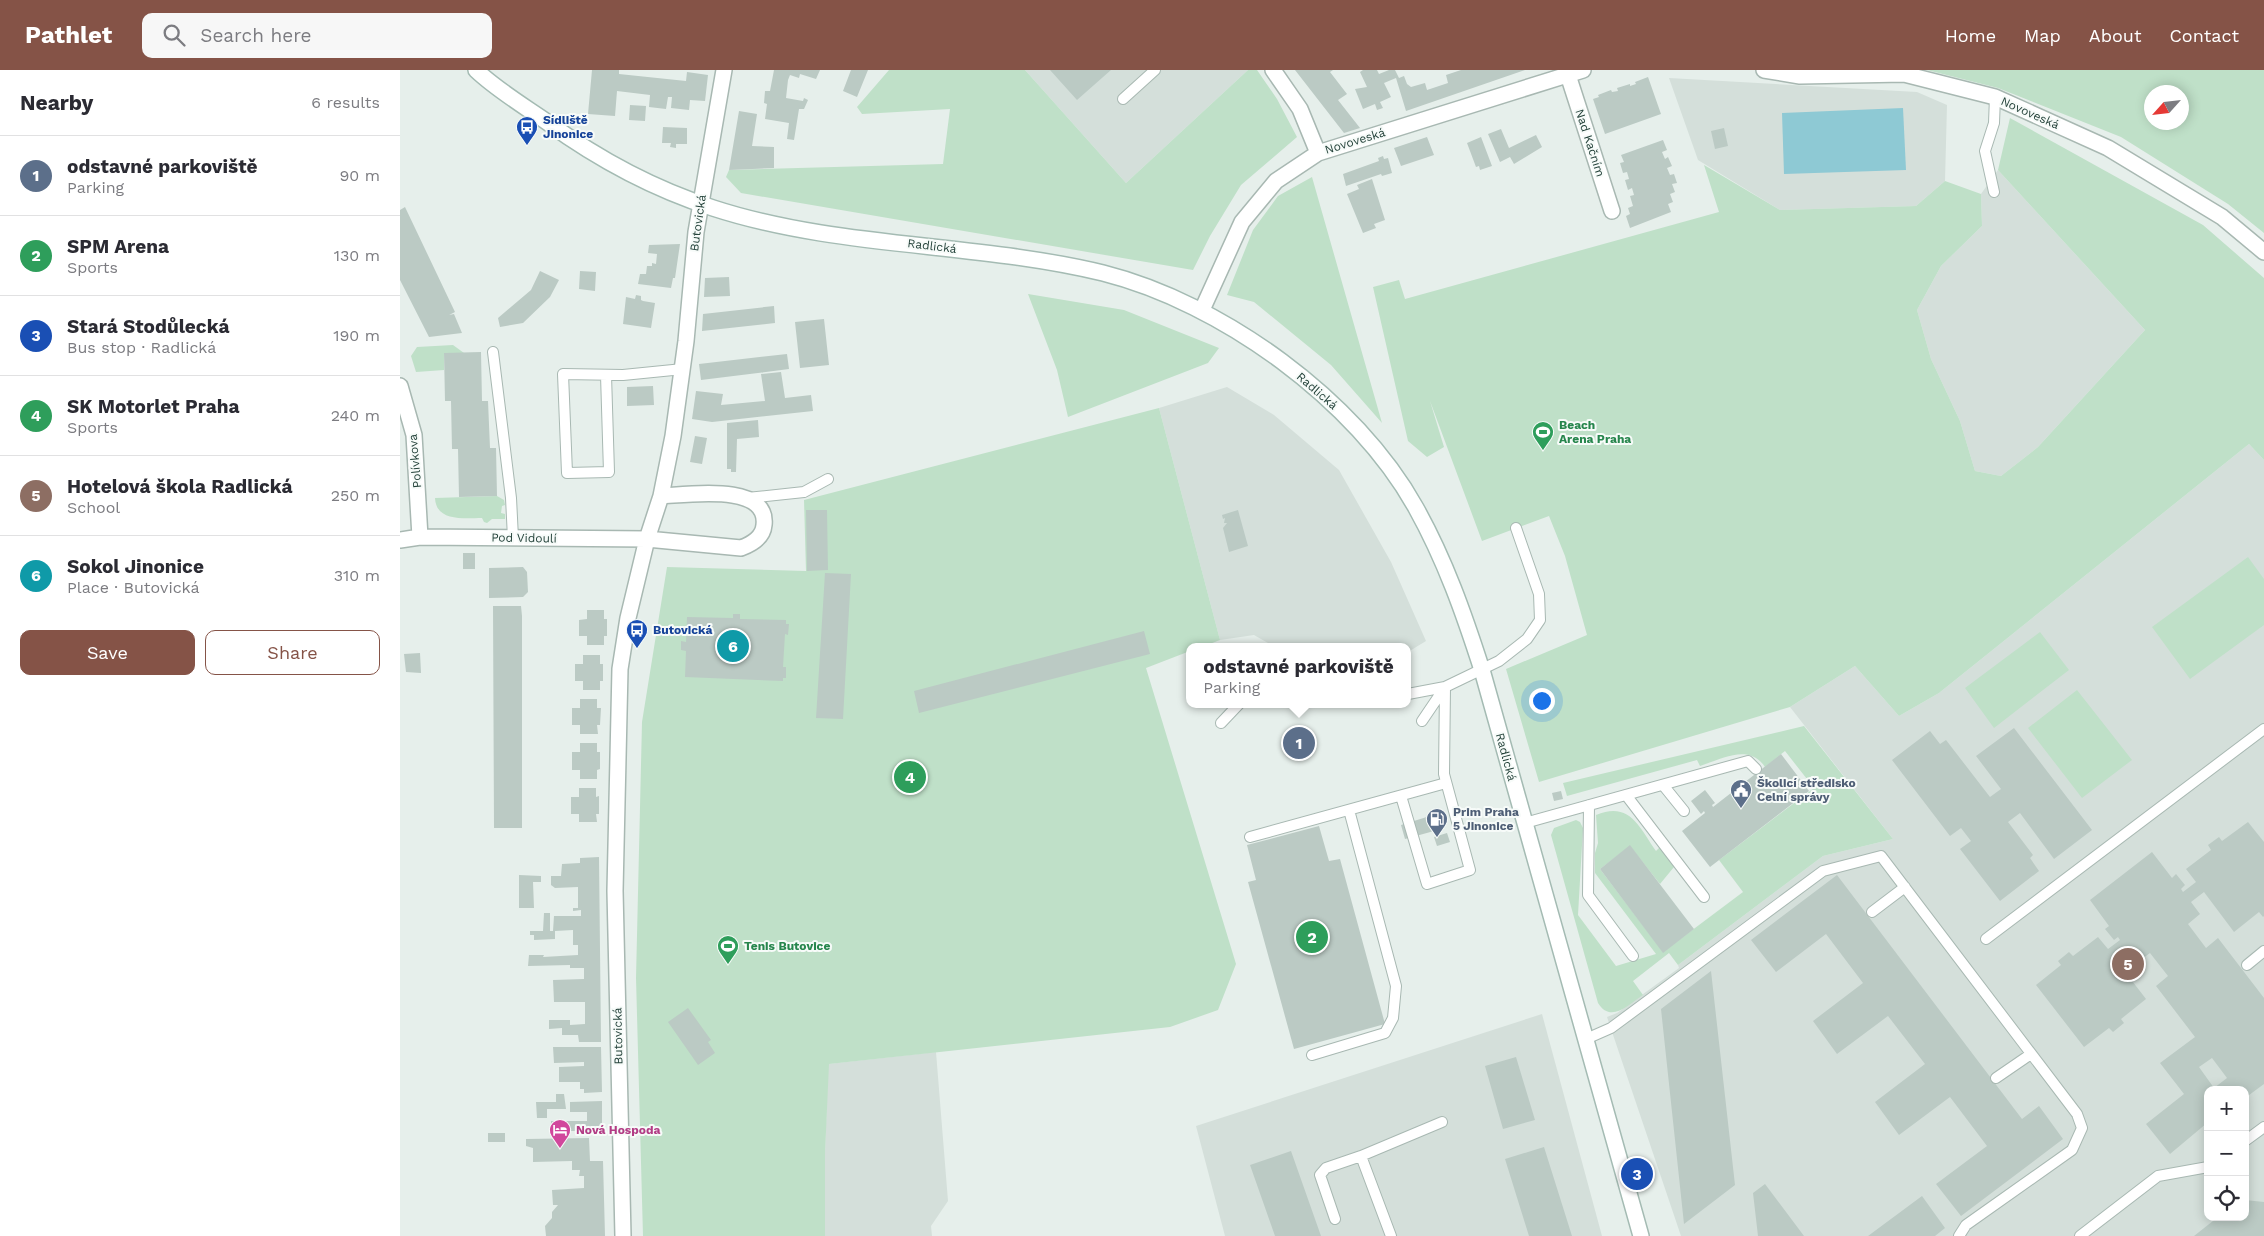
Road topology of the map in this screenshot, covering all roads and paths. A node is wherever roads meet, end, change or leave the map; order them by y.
1 (476, 70) edge
2 (724, 70) edge
3 (1155, 70) edge
4 (1273, 70) edge
5 (1584, 70) edge
6 (1764, 70) edge
7 (1568, 75) junction
8 (1995, 97) junction
9 (1123, 99) dead end
10 (1318, 153) junction
11 (1994, 192) dead end
12 (701, 204) junction
13 (1612, 211) dead end
14 (2264, 252) edge
15 (1202, 310) junction
16 (493, 352) dead end
17 (683, 369) junction
18 (606, 375) junction
19 (400, 386) edge
20 (828, 479) dead end
21 (661, 496) junction
22 (747, 498) junction
23 (1516, 528) dead end
24 (420, 537) junction
25 (513, 538) junction
26 (400, 540) edge
27 (648, 540) junction
28 (1482, 670) junction
29 (1445, 687) junction
30 (1411, 693) edge
31 (1235, 708) edge
32 (1422, 721) dead end
33 (1221, 723) dead end
34 (2264, 729) edge
35 (1756, 769) dead end
36 (1446, 783) junction
37 (1663, 784) junction
38 (1626, 795) junction
39 (1402, 796) junction
40 (1589, 805) junction
41 (1349, 810) junction
42 (1684, 811) dead end
43 (1525, 823) junction
44 (1250, 836) dead end
45 (1905, 887) junction
46 (1704, 898) dead end
47 (1872, 912) dead end
48 (1986, 939) dead end
49 (2264, 951) edge
50 (1633, 956) dead end
51 (2247, 965) dead end
52 (1586, 1040) junction
53 (2031, 1054) junction
54 (1312, 1055) dead end
55 (1996, 1078) dead end
56 (1442, 1122) dead end
57 (2264, 1127) edge
58 (2249, 1138) edge
59 (1361, 1156) junction
60 (2204, 1168) edge
61 (1335, 1219) dead end
62 (622, 1236) edge
63 (1391, 1236) edge
64 (1641, 1236) edge
65 (1959, 1236) edge
66 (2080, 1236) edge

1 - 12 street, Radlická
2 - 12 street, Butovická
3 - 9 lane
4 - 10 street
5 - 7 street, Novoveská
6 - 8 street, Novoveská
7 - 10 street, Novoveská
7 - 13 street, Nad Kačním
8 - 11 lane
8 - 14 street, Novoveská
10 - 15 street, Novoveská
12 - 15 street, Radlická
12 - 17 street, Butovická
15 - 28 street, Radlická
16 - 25 lane
17 - 18 lane
17 - 21 street, Butovická
18 - 18 lane
19 - 24 street, Polívkova
20 - 22 lane
21 - 22 street
21 - 27 street, Butovická
22 - 27 street
23 - 28 lane
24 - 25 street, Pod Vidoulí
24 - 26 street, Pod Vidoulí
25 - 27 street, Pod Vidoulí
27 - 62 street, Butovická
28 - 29 lane
28 - 43 street, Radlická
29 - 30 lane
29 - 32 lane
29 - 36 lane
31 - 33 lane
34 - 48 lane
35 - 37 lane
36 - 39 lane
36 - 39 lane
37 - 38 lane
37 - 42 lane
38 - 40 lane
38 - 46 lane
39 - 41 lane
40 - 43 lane
40 - 50 lane
41 - 44 lane
41 - 54 lane
43 - 52 street, Radlická
45 - 47 lane
45 - 52 lane
45 - 53 lane
49 - 51 lane
52 - 64 street, Radlická
53 - 55 lane
53 - 65 lane
56 - 59 lane
57 - 58 lane
59 - 61 lane
59 - 63 lane
60 - 66 lane

